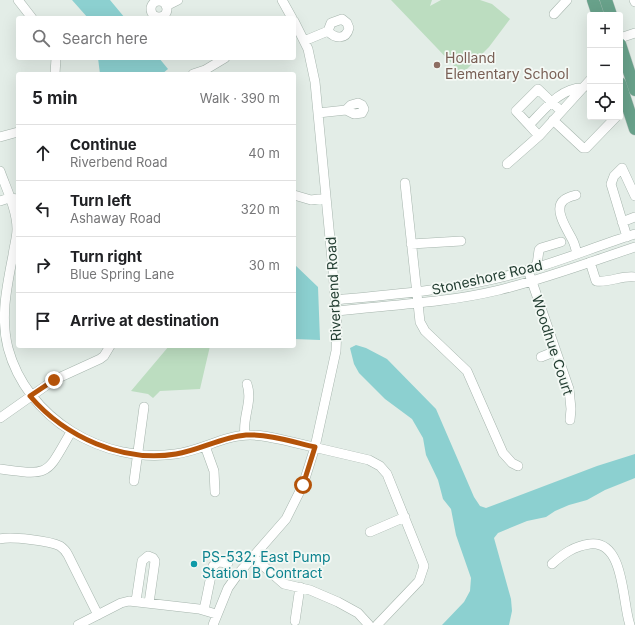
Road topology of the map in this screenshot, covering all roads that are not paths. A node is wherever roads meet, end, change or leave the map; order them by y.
1 (18, 0) edge
2 (178, 0) edge
3 (282, 0) edge
4 (567, 0) edge
5 (593, 0) edge
6 (606, 0) edge
7 (166, 6) dead end
8 (597, 12) edge
9 (610, 12) edge
10 (554, 14) dead end
11 (30, 16) edge
12 (289, 16) edge
13 (296, 28) edge
14 (328, 31) dead end
15 (635, 32) edge
16 (623, 37) edge
17 (304, 41) junction
18 (621, 48) edge
19 (56, 60) edge
20 (222, 60) edge
21 (55, 72) edge
22 (199, 72) edge
23 (587, 82) edge
24 (587, 83) edge
25 (620, 84) edge
26 (635, 90) edge
27 (552, 102) junction
28 (346, 110) dead end
29 (562, 111) junction
30 (318, 113) junction
31 (553, 120) junction
32 (613, 120) edge
33 (529, 126) junction
34 (635, 129) edge
35 (16, 133) edge
36 (539, 136) junction
37 (0, 137) edge
38 (507, 164) dead end
39 (0, 171) edge
40 (405, 183) dead end
41 (576, 195) dead end
42 (296, 196) edge
43 (635, 196) edge
44 (14, 198) edge
45 (326, 198) junction
46 (0, 201) edge
47 (16, 215) edge
48 (635, 217) edge
49 (622, 222) junction
50 (16, 234) edge
51 (631, 235) edge
52 (461, 241) dead end
53 (561, 242) dead end
54 (411, 244) junction
55 (635, 247) edge
56 (576, 254) junction
57 (590, 262) junction
58 (528, 270) junction
59 (635, 277) edge
60 (532, 281) junction
61 (4, 282) edge
62 (416, 292) junction
63 (335, 300) junction
64 (417, 303) junction
65 (336, 311) junction
66 (4, 343) edge
67 (109, 348) edge
68 (556, 351) junction
69 (540, 357) dead end
70 (247, 384) dead end
71 (30, 396) junction
72 (144, 407) dead end
73 (0, 418) edge
74 (570, 420) dead end
75 (71, 432) junction
76 (245, 435) junction
77 (205, 446) junction
78 (315, 447) junction
79 (137, 454) junction
80 (518, 466) dead end
81 (0, 469) edge
82 (134, 481) dead end
83 (215, 492) dead end
84 (405, 517) junction
85 (370, 532) dead end
86 (0, 539) edge
87 (253, 557) junction
88 (228, 563) dead end
89 (552, 564) dead end
90 (300, 587) junction
91 (136, 601) junction
92 (149, 603) junction
93 (204, 610) junction
94 (216, 614) junction
95 (98, 615) junction
96 (295, 621) dead end
97 (78, 625) edge
98 (213, 625) edge
99 (369, 625) edge
100 (377, 625) edge
101 (630, 625) edge

1 - 11 street
2 - 7 street
3 - 12 street, Riverbend Road
4 - 10 street
5 - 8 main road
6 - 9 main road
13 - 17 street, Riverbend Road
14 - 17 street
15 - 16 street
17 - 30 street, Riverbend Road
18 - 26 main road
19 - 21 street
20 - 22 street
23 - 27 street
24 - 29 street
25 - 34 main road
27 - 29 street
27 - 33 street
27 - 33 street
28 - 30 street
29 - 31 street
30 - 45 street, Riverbend Road
31 - 32 street
31 - 36 street
33 - 36 street
35 - 37 street
36 - 38 street
39 - 44 street
40 - 54 street
41 - 56 street
42 - 45 street
43 - 49 street
44 - 46 street
44 - 47 street
45 - 63 street, Riverbend Road
48 - 49 street
49 - 51 street
50 - 61 street
51 - 56 street, Stoneshore Road
52 - 54 street
53 - 58 street
54 - 62 street
55 - 57 street
56 - 58 street, Stoneshore Road
57 - 59 street
57 - 60 street
58 - 60 street, Woodhue Court
58 - 62 street, Stoneshore Road
60 - 64 street
60 - 68 street, Woodhue Court
61 - 66 street
62 - 63 street, Stoneshore Road
62 - 64 street
63 - 65 street, Riverbend Road
64 - 65 street
64 - 80 street
65 - 78 street, Riverbend Road
66 - 71 street
67 - 71 street
68 - 69 street
68 - 74 street, Woodhue Court
70 - 76 street
71 - 73 street
71 - 75 street
72 - 79 street
75 - 79 street
75 - 81 street
76 - 77 street
76 - 78 street
77 - 79 street
77 - 83 street
78 - 84 street
78 - 87 street, Riverbend Road
79 - 82 street
84 - 85 street
84 - 100 street
86 - 95 street
87 - 90 street
87 - 94 street, Riverbend Road
88 - 93 street
89 - 101 street
90 - 96 street
90 - 99 street
91 - 92 street
91 - 92 street
91 - 95 street
92 - 93 street
93 - 94 street
94 - 98 street, Riverbend Road
95 - 97 street

